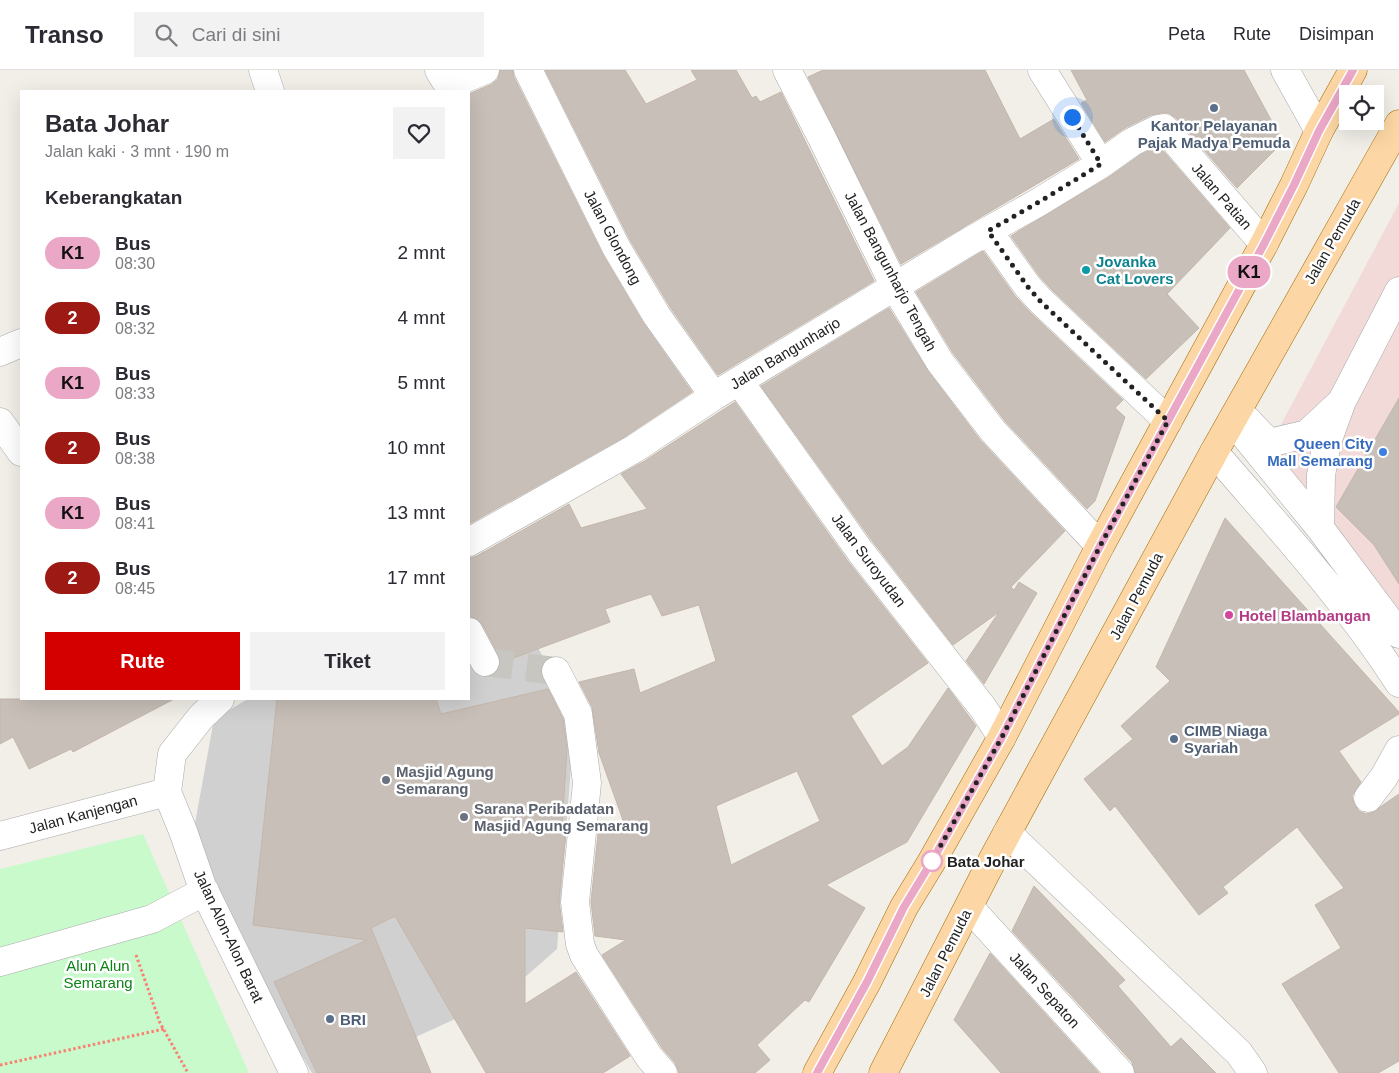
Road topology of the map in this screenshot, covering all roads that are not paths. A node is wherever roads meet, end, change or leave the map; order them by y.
1 (264, 70) edge
2 (439, 70) edge
3 (485, 70) edge
4 (528, 70) edge
5 (787, 70) edge
6 (1042, 70) edge
7 (1285, 70) edge
8 (1353, 70) edge
9 (270, 90) edge
10 (1399, 124) edge
11 (1319, 131) junction
12 (1101, 164) junction
13 (988, 231) junction
14 (1264, 244) junction
15 (895, 286) junction
16 (1399, 291) edge
17 (20, 343) edge
18 (0, 352) edge
19 (739, 380) junction
20 (714, 396) junction
21 (1342, 401) junction
22 (1234, 415) junction
23 (1168, 421) junction
24 (0, 422) edge
25 (20, 451) edge
26 (1214, 452) junction
27 (1320, 528) junction
28 (470, 541) edge
29 (1100, 546) junction
30 (470, 634) edge
31 (1399, 634) edge
32 (485, 662) dead end
33 (556, 671) dead end
34 (1399, 683) edge
35 (217, 700) edge
36 (194, 708) edge
37 (1002, 737) junction
38 (1399, 750) edge
39 (167, 792) junction
40 (1368, 798) dead end
41 (1008, 833) junction
42 (0, 836) edge
43 (205, 890) junction
44 (969, 907) junction
45 (0, 962) edge
46 (294, 1073) edge
47 (663, 1073) edge
48 (817, 1073) edge
49 (883, 1073) edge
50 (1120, 1073) edge
51 (1253, 1073) edge

1 - 9 street
2 - 3 street
4 - 20 street, Jalan Glondong
5 - 15 street, Jalan Bangunharjo Tengah
6 - 12 street
7 - 11 street
8 - 11 main road
10 - 22 main road, Jalan Pemuda
11 - 14 main road
12 - 13 street, Jalan Bangunharjo
12 - 14 street, Jalan Patian
13 - 15 street, Jalan Bangunharjo
13 - 23 street
14 - 23 main road
15 - 19 street, Jalan Bangunharjo
15 - 29 street, Jalan Bangunharjo Tengah
16 - 21 street
17 - 18 street
19 - 20 street, Jalan Bangunharjo
19 - 37 street, Jalan Suroyudan
20 - 28 street, Jalan Bangunharjo
21 - 22 street
21 - 27 street
22 - 26 main road, Jalan Pemuda
22 - 27 street
23 - 29 main road
24 - 25 street
26 - 34 street
26 - 41 main road, Jalan Pemuda
27 - 31 street
29 - 37 main road
30 - 32 street
33 - 47 street
35 - 36 street
36 - 39 street
37 - 48 main road
38 - 40 street
39 - 42 street, Jalan Kanjengan
39 - 43 street, Jalan Alon-Alon Barat
41 - 44 main road, Jalan Pemuda
41 - 51 street
43 - 45 street
43 - 46 street, Jalan Alon-Alon Barat
44 - 49 main road, Jalan Pemuda
44 - 50 street, Jalan Sepaton

